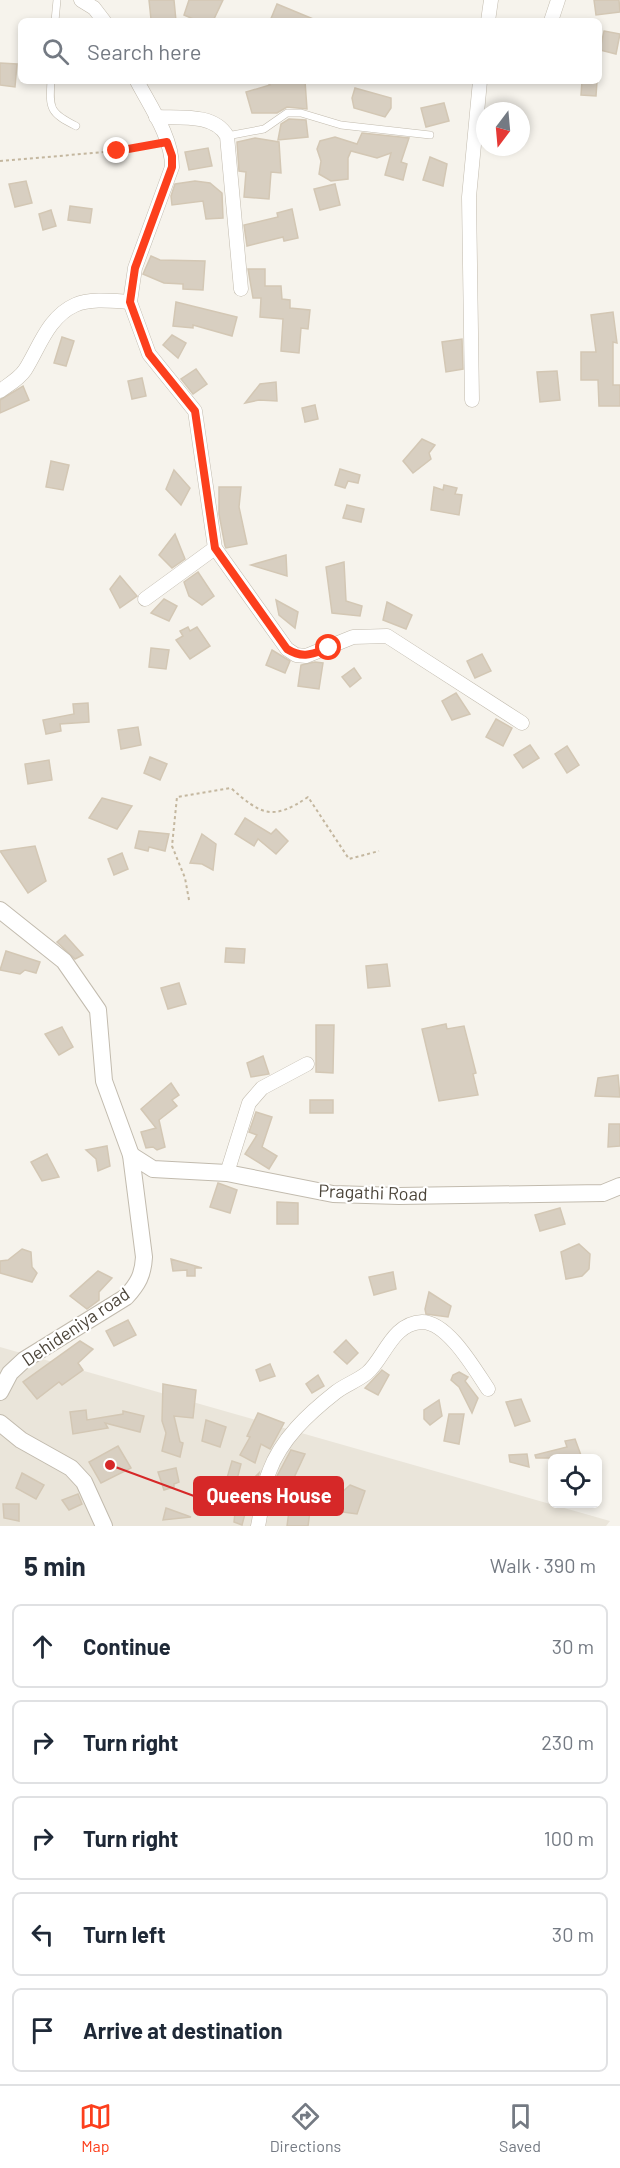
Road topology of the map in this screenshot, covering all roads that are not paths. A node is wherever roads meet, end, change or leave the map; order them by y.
1 (57, 0) edge
2 (81, 0) edge
3 (491, 0) edge
4 (558, 0) edge
5 (55, 18) edge
6 (102, 18) edge
7 (488, 18) edge
8 (552, 18) edge
9 (51, 84) edge
10 (138, 84) edge
11 (480, 84) edge
12 (156, 117) junction
13 (76, 126) dead end
14 (430, 135) dead end
15 (226, 136) junction
16 (241, 289) dead end
17 (130, 302) junction
18 (0, 391) edge
19 (472, 400) dead end
20 (215, 548) junction
21 (145, 599) dead end
22 (522, 723) dead end
23 (0, 910) edge
24 (307, 1064) dead end
25 (131, 1155) junction
26 (227, 1173) junction
27 (620, 1186) edge
28 (488, 1389) dead end
29 (0, 1392) edge
30 (0, 1423) edge
31 (104, 1526) edge
32 (258, 1526) edge

1 - 5 lane
2 - 6 street
3 - 7 street
4 - 8 street
9 - 13 lane
10 - 12 street
11 - 19 street
12 - 15 street
12 - 17 street
14 - 15 lane
15 - 16 street
17 - 18 street
17 - 20 street
20 - 21 street
20 - 22 street
23 - 25 street, Dehideniya road
24 - 26 street
25 - 26 street, Pragathi Road
25 - 29 street, Dehideniya road
26 - 27 street, Pragathi Road
28 - 32 street
30 - 31 street

